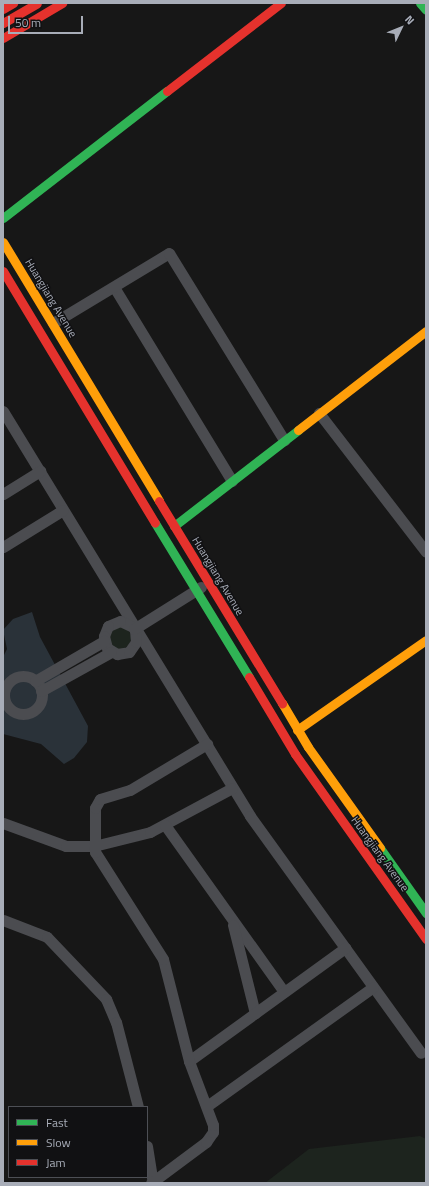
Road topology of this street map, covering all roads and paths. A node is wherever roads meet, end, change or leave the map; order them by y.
1 (13, 3) edge
2 (37, 3) edge
3 (62, 3) edge
4 (281, 3) edge
5 (420, 3) edge
6 (3, 9) edge
7 (426, 10) edge
8 (7, 21) edge
9 (3, 38) edge
10 (3, 218) edge
11 (3, 242) edge
12 (3, 271) edge
13 (114, 287) junction
14 (53, 323) junction
15 (426, 331) edge
16 (3, 411) edge
17 (319, 413) junction
18 (284, 440) junction
19 (40, 471) junction
20 (232, 481) junction
21 (3, 494) edge
22 (63, 510) junction
23 (174, 526) junction
24 (3, 547) edge
25 (426, 552) edge
26 (208, 583) junction
27 (196, 591) junction
28 (134, 629) junction
29 (426, 640) edge
30 (104, 641) junction
31 (111, 652) junction
32 (71, 667) junction
33 (35, 681) junction
34 (41, 691) junction
35 (4, 700) edge
36 (7, 711) edge
37 (297, 730) junction
38 (207, 744) junction
39 (232, 788) junction
40 (3, 823) edge
41 (165, 824) junction
42 (94, 846) junction
43 (426, 913) edge
44 (232, 919) junction
45 (3, 920) edge
46 (426, 939) edge
47 (345, 948) junction
48 (373, 987) junction
49 (284, 992) junction
50 (255, 1013) junction
51 (421, 1053) dead end
52 (189, 1061) junction
53 (138, 1106) edge
54 (207, 1106) junction
55 (148, 1153) edge
56 (152, 1182) edge

1 - 6 main road
2 - 8 main road
3 - 9 main road
4 - 10 main road
5 - 7 main road
11 - 14 main road, Huangjiang Avenue
12 - 27 main road, Huangjiang Avenue
13 - 14 street
13 - 18 street
13 - 20 street
14 - 23 main road, Huangjiang Avenue
15 - 17 main road
16 - 19 street
17 - 18 main road
17 - 25 street
18 - 20 main road
19 - 21 street
19 - 22 street
20 - 23 main road
22 - 24 street
22 - 28 street
23 - 26 main road, Huangjiang Avenue
26 - 27 street
26 - 37 main road, Huangjiang Avenue
27 - 28 street
27 - 46 main road, Huangjiang Avenue
28 - 30 street
28 - 31 street
28 - 38 street
29 - 37 main road
30 - 31 street
30 - 32 street
31 - 32 street
32 - 33 street
32 - 34 street
33 - 34 street
33 - 35 street
34 - 36 street
35 - 36 street
37 - 43 main road, Huangjiang Avenue
38 - 39 street
38 - 42 street
39 - 41 street
39 - 47 street
40 - 42 street
41 - 42 street
41 - 44 street
42 - 52 street
44 - 49 street
44 - 50 street
45 - 53 street
47 - 48 street
47 - 49 street
48 - 51 street
48 - 54 street
49 - 50 street
50 - 52 street
52 - 54 street
54 - 56 street
55 - 56 street

